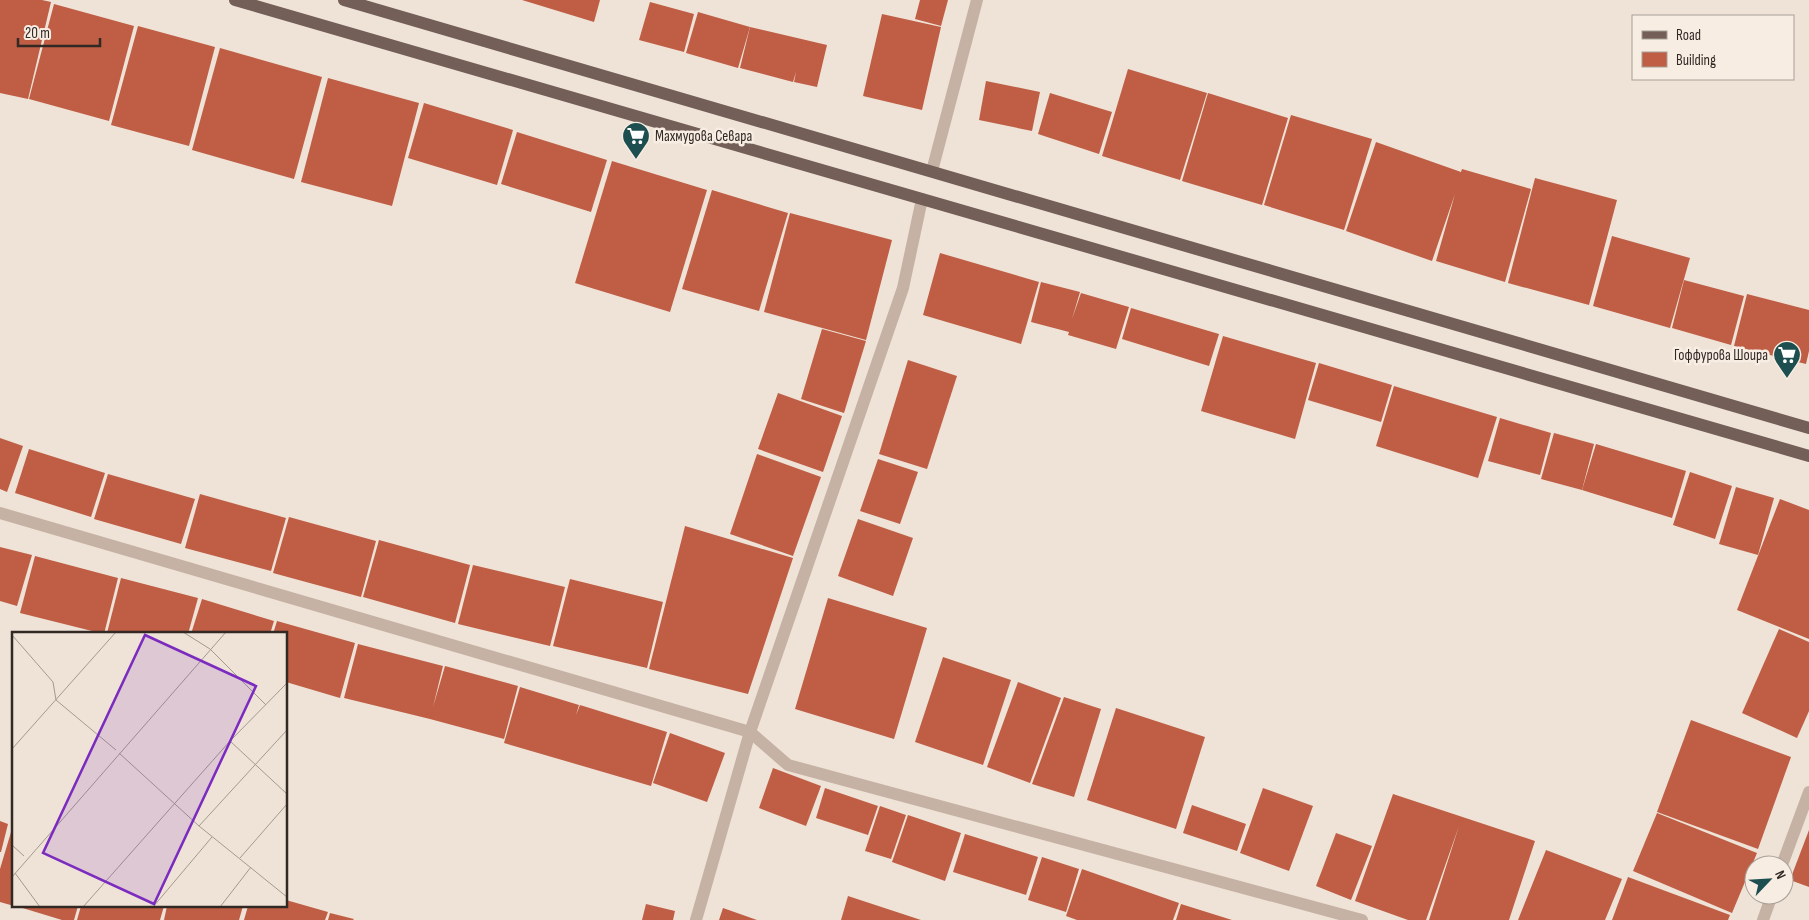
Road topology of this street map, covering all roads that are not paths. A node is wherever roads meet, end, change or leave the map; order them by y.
1 (235, 0) edge
2 (344, 0) edge
3 (978, 0) edge
4 (932, 171) junction
5 (922, 199) junction
6 (1809, 428) edge
7 (1809, 456) edge
8 (0, 513) edge
9 (750, 732) junction
10 (1809, 792) edge
11 (1786, 855) edge
12 (1768, 905) edge
13 (1356, 919) edge
14 (696, 920) edge
15 (1762, 920) edge

1 - 5 main road
2 - 4 main road
3 - 4 street
4 - 6 main road
5 - 7 main road
5 - 9 street
8 - 9 street
9 - 13 street
9 - 14 street
10 - 11 street
12 - 15 street

